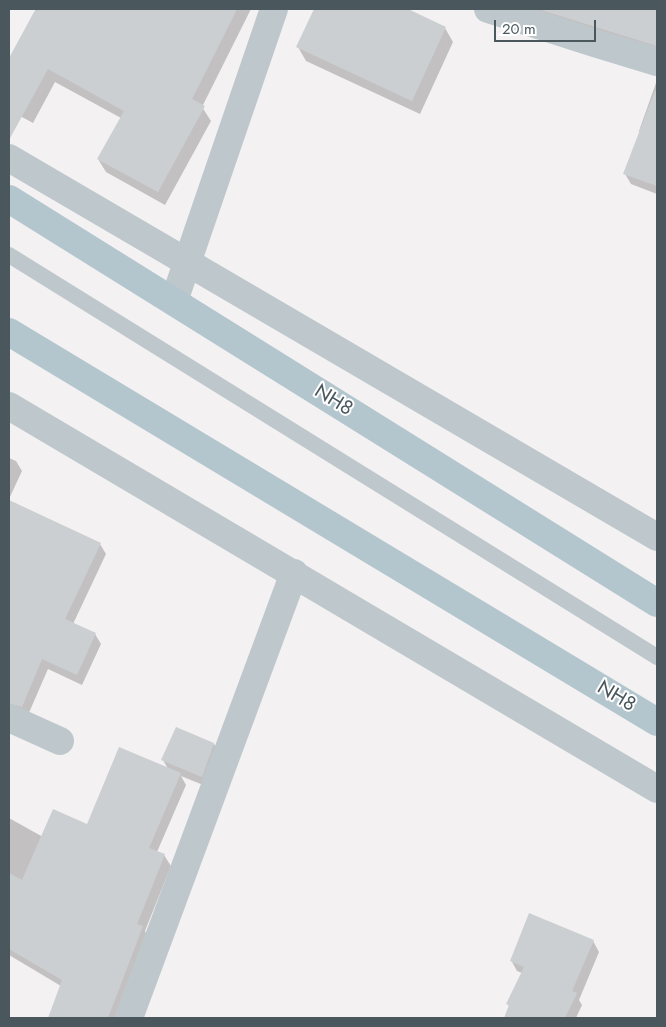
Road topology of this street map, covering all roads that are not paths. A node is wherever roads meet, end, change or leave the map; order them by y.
1 (274, 9) edge
2 (488, 9) edge
3 (657, 62) edge
4 (9, 158) edge
5 (9, 199) edge
6 (9, 255) edge
7 (187, 264) junction
8 (174, 302) junction
9 (9, 332) edge
10 (9, 406) edge
11 (657, 537) edge
12 (294, 573) junction
13 (657, 604) edge
14 (657, 657) edge
15 (9, 718) edge
16 (657, 722) edge
17 (60, 741) dead end
18 (657, 789) edge
19 (129, 1018) edge

1 - 7 street
2 - 3 street
4 - 7 street
5 - 8 main road, NH8
6 - 14 lane
7 - 8 street
7 - 11 street
8 - 13 main road, NH8
9 - 16 main road, NH8
10 - 12 street
12 - 18 street
12 - 19 street
15 - 17 street

